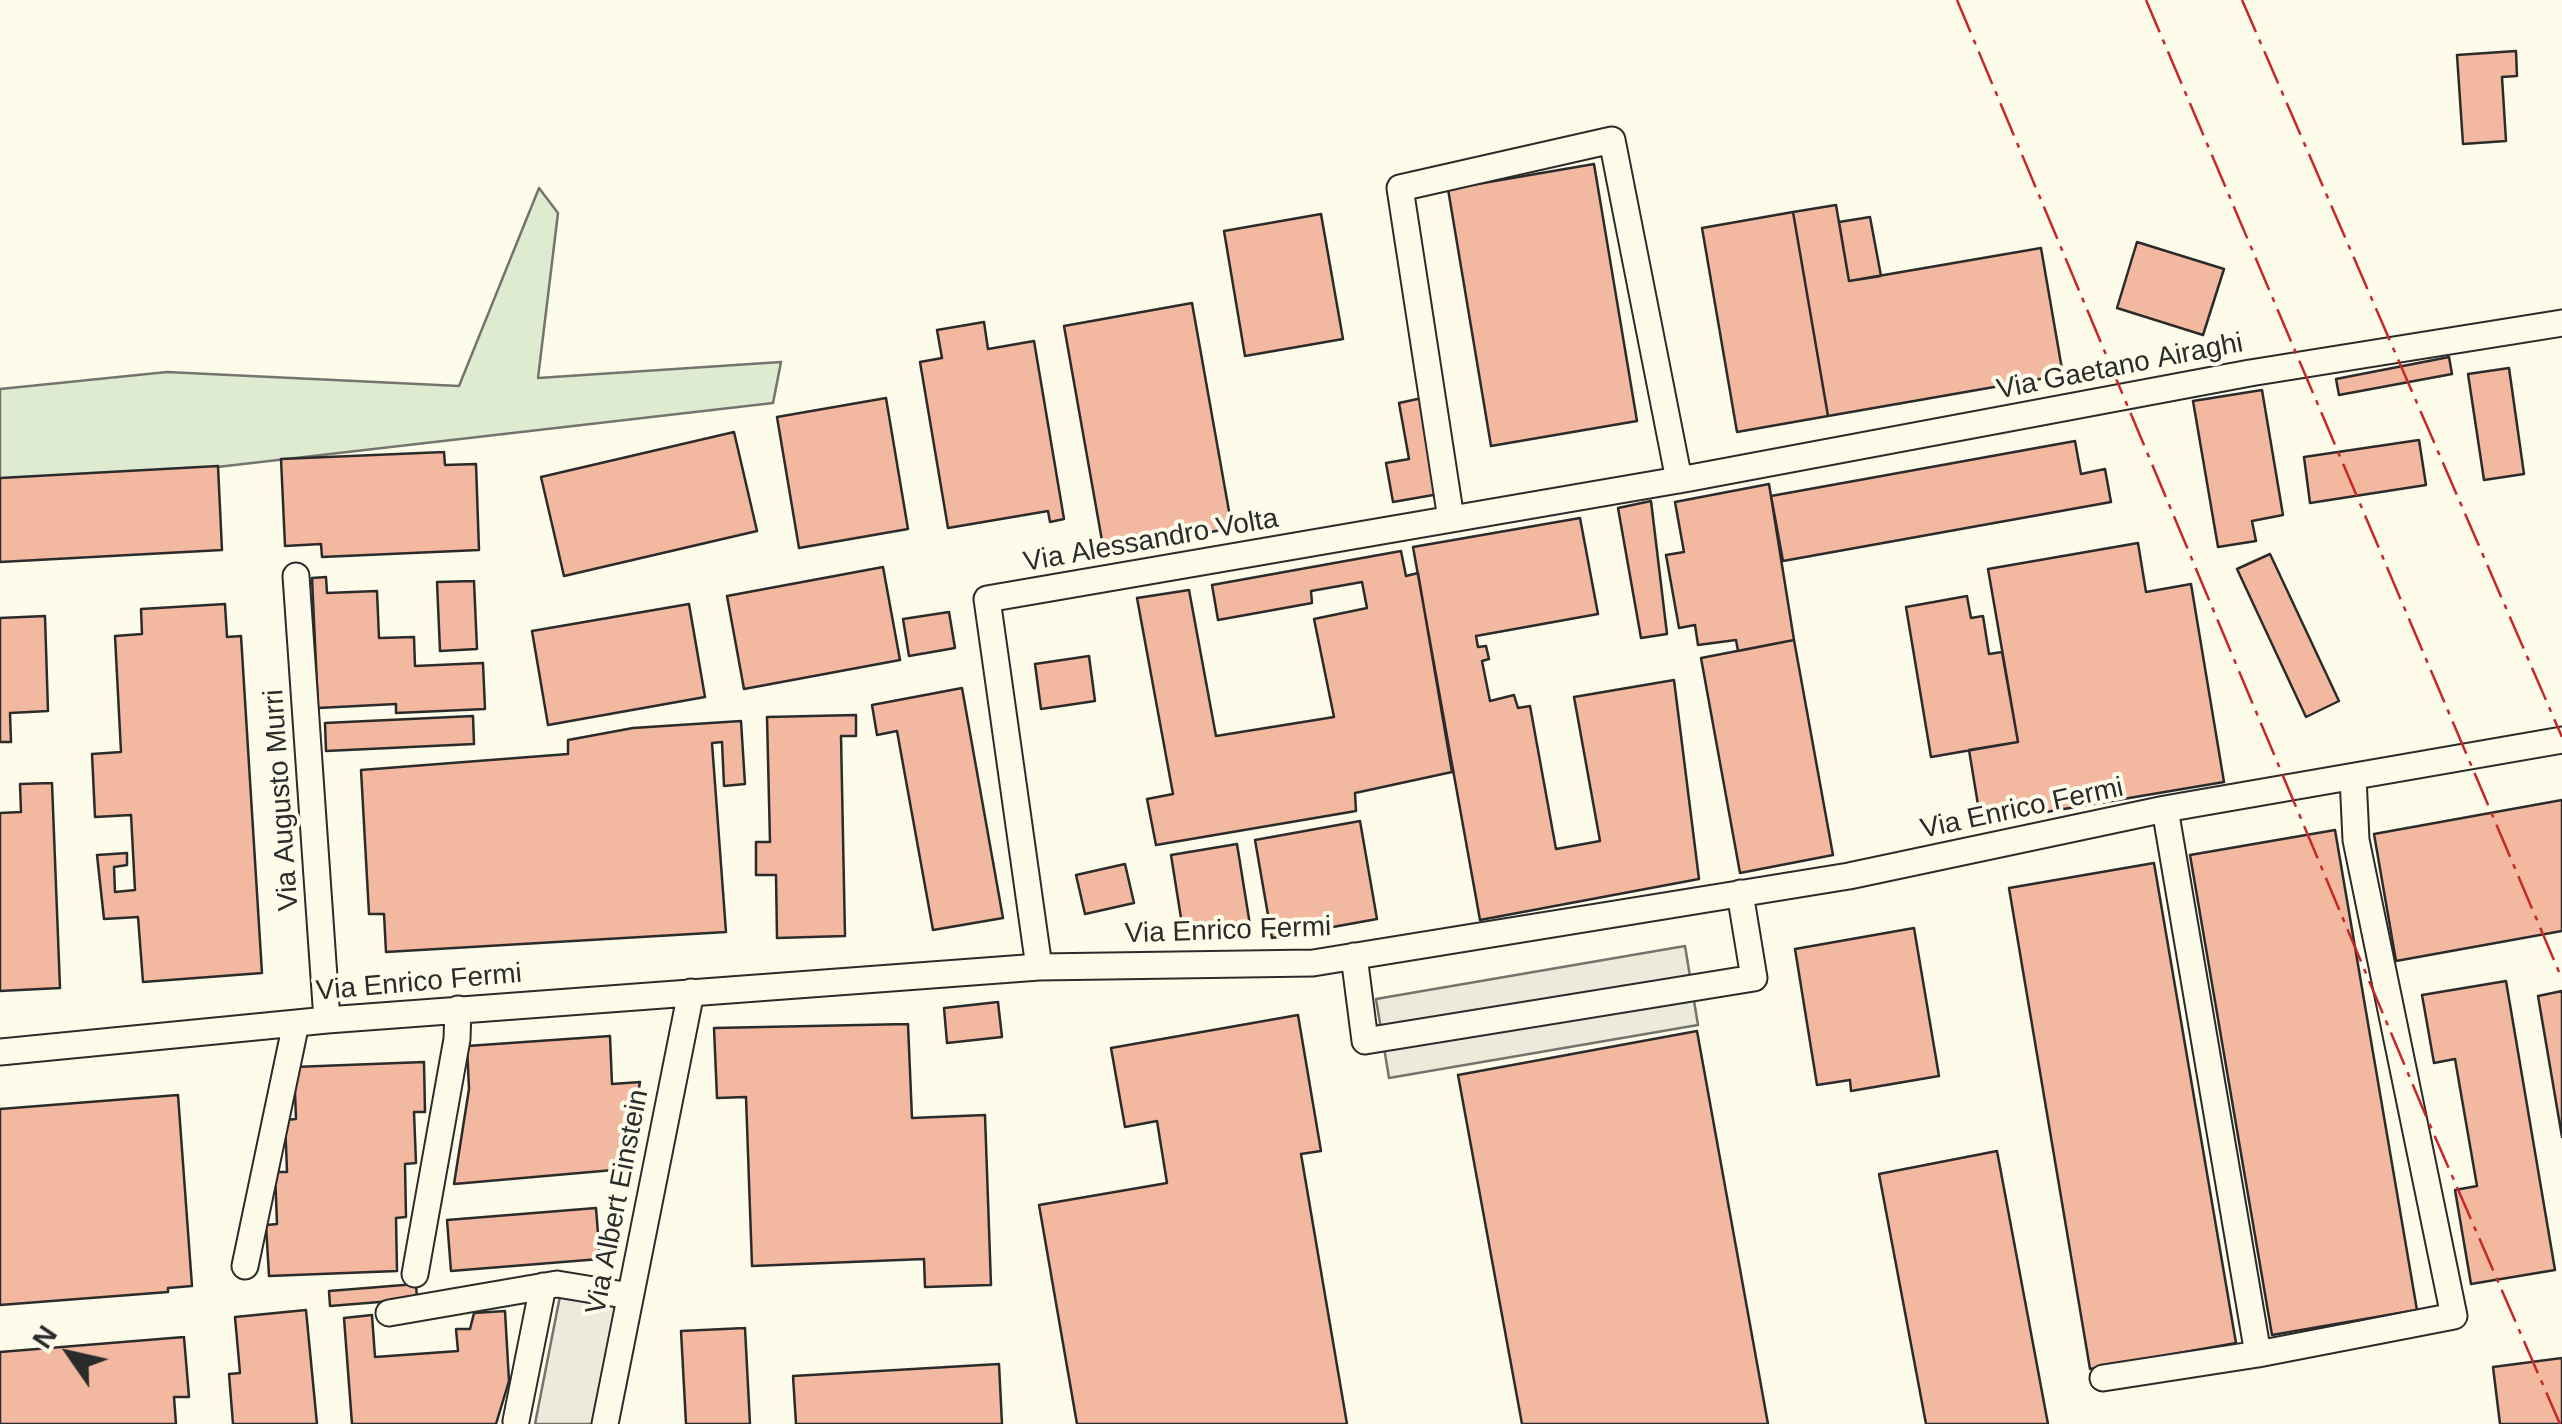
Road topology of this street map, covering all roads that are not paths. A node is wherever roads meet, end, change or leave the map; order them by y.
1 (2562, 323) edge
2 (1684, 479) junction
3 (1451, 519) junction
4 (296, 576) dead end
5 (2562, 740) edge
6 (2353, 777) junction
7 (2165, 810) junction
8 (1740, 893) junction
9 (1354, 956) junction
10 (1039, 966) junction
11 (691, 992) junction
12 (458, 1009) junction
13 (328, 1020) junction
14 (296, 1023) junction
15 (0, 1052) edge
16 (245, 1266) dead end
17 (414, 1274) dead end
18 (543, 1286) junction
19 (630, 1296) junction
20 (390, 1312) dead end
21 (2258, 1354) junction
22 (2103, 1378) dead end
23 (516, 1421) dead end
24 (605, 1424) edge

1 - 2 street, Via Gaetano Airaghi
2 - 3 street, Via Alessandro Volta
2 - 3 street
3 - 10 street, Via Alessandro Volta
4 - 13 street, Via Augusto Murri
5 - 6 street, Via Enrico Fermi
6 - 7 street, Via Enrico Fermi
6 - 21 street
7 - 8 street, Via Enrico Fermi
7 - 21 street
8 - 9 street, Via Enrico Fermi
8 - 9 street
9 - 10 street, Via Enrico Fermi
10 - 11 street, Via Enrico Fermi
11 - 12 street, Via Enrico Fermi
11 - 19 street, Via Albert Einstein
12 - 13 street, Via Enrico Fermi
12 - 17 street
13 - 14 street, Via Enrico Fermi
14 - 15 street, Via Enrico Fermi
14 - 16 street
18 - 19 street
18 - 20 street
18 - 23 street
19 - 24 street, Via Albert Einstein
21 - 22 street

